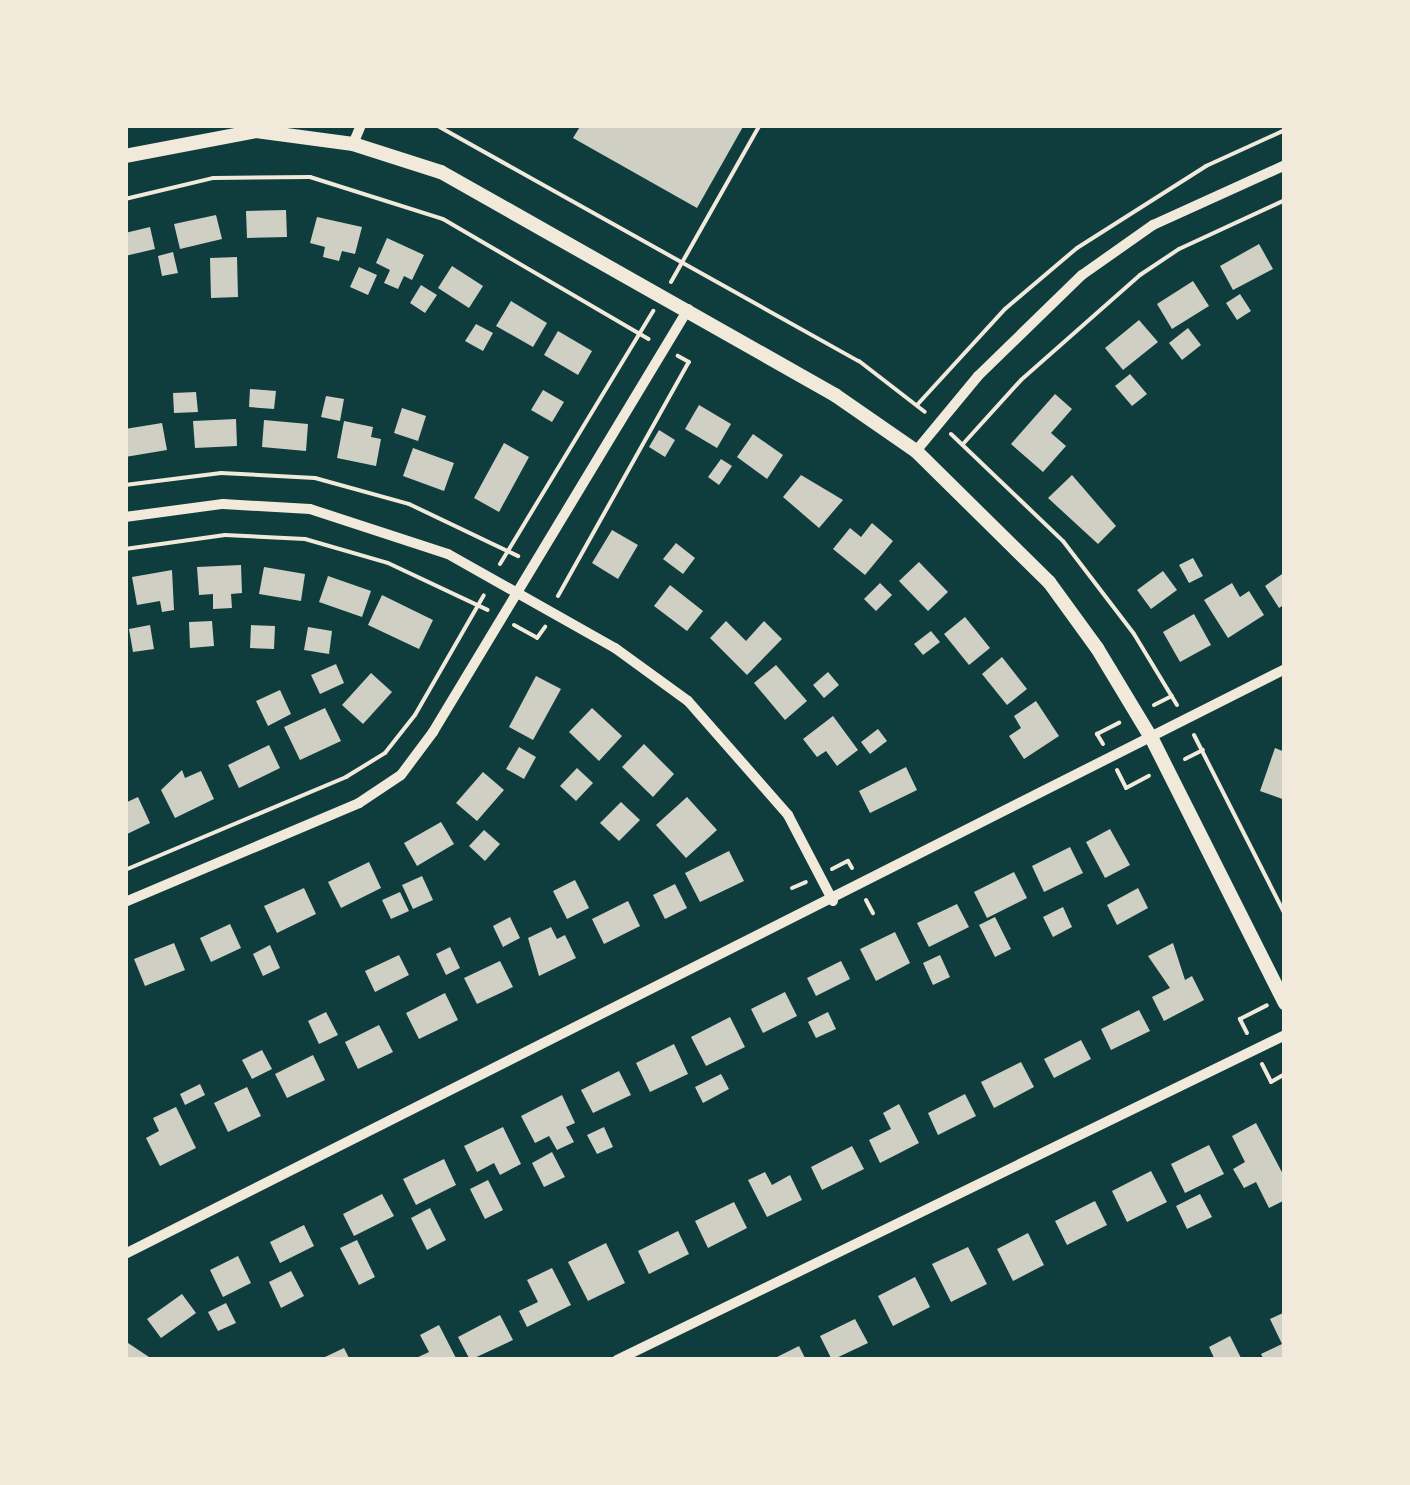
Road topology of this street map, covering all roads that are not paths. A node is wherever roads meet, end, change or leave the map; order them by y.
1 (361, 125) edge
2 (353, 144) junction
3 (125, 156) edge
4 (1285, 165) edge
5 (688, 309) junction
6 (916, 452) junction
7 (125, 517) edge
8 (517, 592) junction
9 (1285, 669) edge
10 (1152, 740) junction
11 (833, 901) junction
12 (125, 902) edge
13 (1284, 1000) edge
14 (1285, 1035) edge
15 (125, 1254) edge
16 (616, 1360) edge

1 - 2 street
2 - 3 main road
2 - 5 main road
4 - 6 street
5 - 6 main road
5 - 8 street
6 - 10 main road
7 - 8 street
8 - 11 street
8 - 12 street
9 - 10 street
10 - 11 street
10 - 13 main road
11 - 15 street
14 - 16 street

